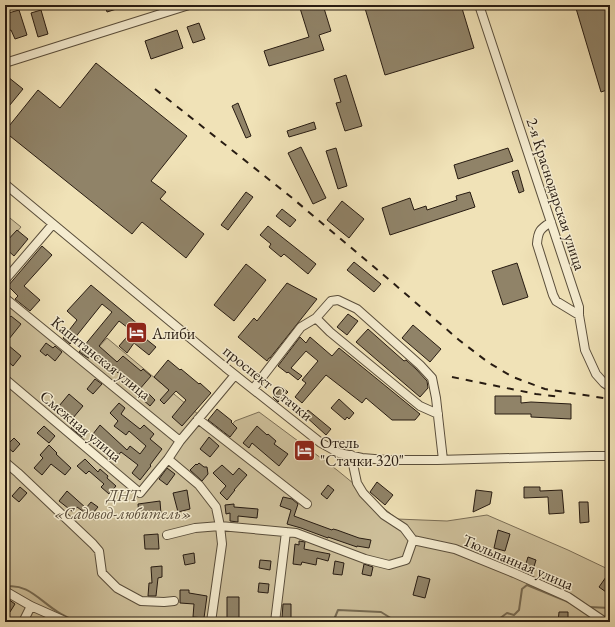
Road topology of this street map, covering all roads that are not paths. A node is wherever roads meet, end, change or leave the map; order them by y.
1 (189, 5) edge
2 (479, 5) edge
3 (175, 7) edge
4 (5, 63) edge
5 (5, 184) edge
6 (551, 222) junction
7 (53, 224) junction
8 (5, 280) edge
9 (5, 298) edge
10 (579, 315) junction
11 (316, 318) junction
12 (235, 375) junction
13 (5, 379) edge
14 (610, 387) edge
15 (252, 389) junction
16 (438, 414) junction
17 (198, 419) junction
18 (180, 441) junction
19 (351, 455) junction
20 (610, 456) edge
21 (168, 458) junction
22 (443, 460) junction
23 (5, 462) edge
24 (307, 504) dead end
25 (220, 526) junction
26 (286, 532) junction
27 (167, 535) dead end
28 (413, 540) junction
29 (5, 591) edge
30 (174, 601) dead end
31 (31, 606) junction
32 (23, 622) edge
33 (66, 622) edge
34 (211, 622) edge
35 (275, 622) edge
36 (606, 622) edge

1 - 3 street
2 - 6 street, 2-я Краснодарская улица
3 - 4 street
5 - 7 street, проспект Стачки
6 - 10 street, 2-я Краснодарская улица
6 - 10 street
7 - 8 street
7 - 12 street, проспект Стачки
9 - 18 street, Капитанская улица
10 - 14 street, 2-я Краснодарская улица
11 - 15 street
11 - 16 street
11 - 16 street
12 - 15 street, проспект Стачки
12 - 17 street
13 - 21 street, Смежная улица
15 - 19 street, проспект Стачки
16 - 22 street
17 - 18 street
17 - 24 street
18 - 21 street
19 - 22 street, проспект Стачки
19 - 28 street
20 - 22 street, проспект Стачки
21 - 25 street
23 - 30 street
25 - 26 street
25 - 27 street
25 - 34 street
26 - 28 street
26 - 35 street
28 - 36 street, Тюльпанная улица
29 - 31 street
31 - 32 street
31 - 33 street

